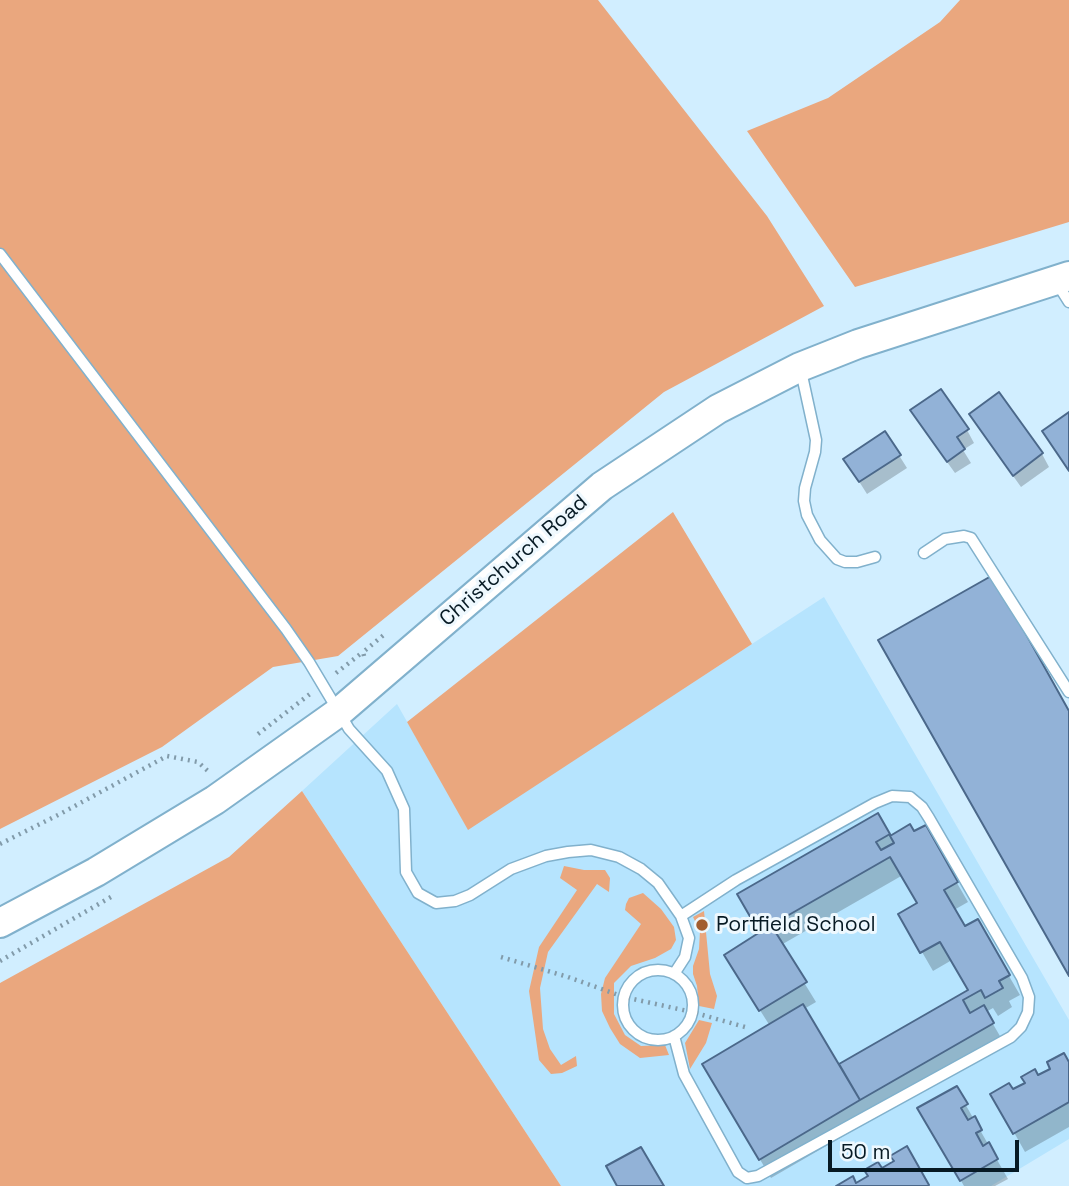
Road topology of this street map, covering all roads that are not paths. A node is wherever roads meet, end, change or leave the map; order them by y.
1 (0, 254) edge
2 (1064, 286) edge
3 (800, 367) junction
4 (924, 553) dead end
5 (875, 557) dead end
6 (1069, 692) edge
7 (339, 712) junction
8 (681, 916) junction
9 (0, 923) edge
10 (674, 974) junction
11 (674, 1035) junction

1 - 7 lane
2 - 3 main road, Christchurch Road
3 - 5 lane
3 - 7 main road, Christchurch Road
4 - 6 lane
7 - 8 lane
7 - 9 main road, Christchurch Road
8 - 10 lane
8 - 11 lane
10 - 11 lane
10 - 11 lane

